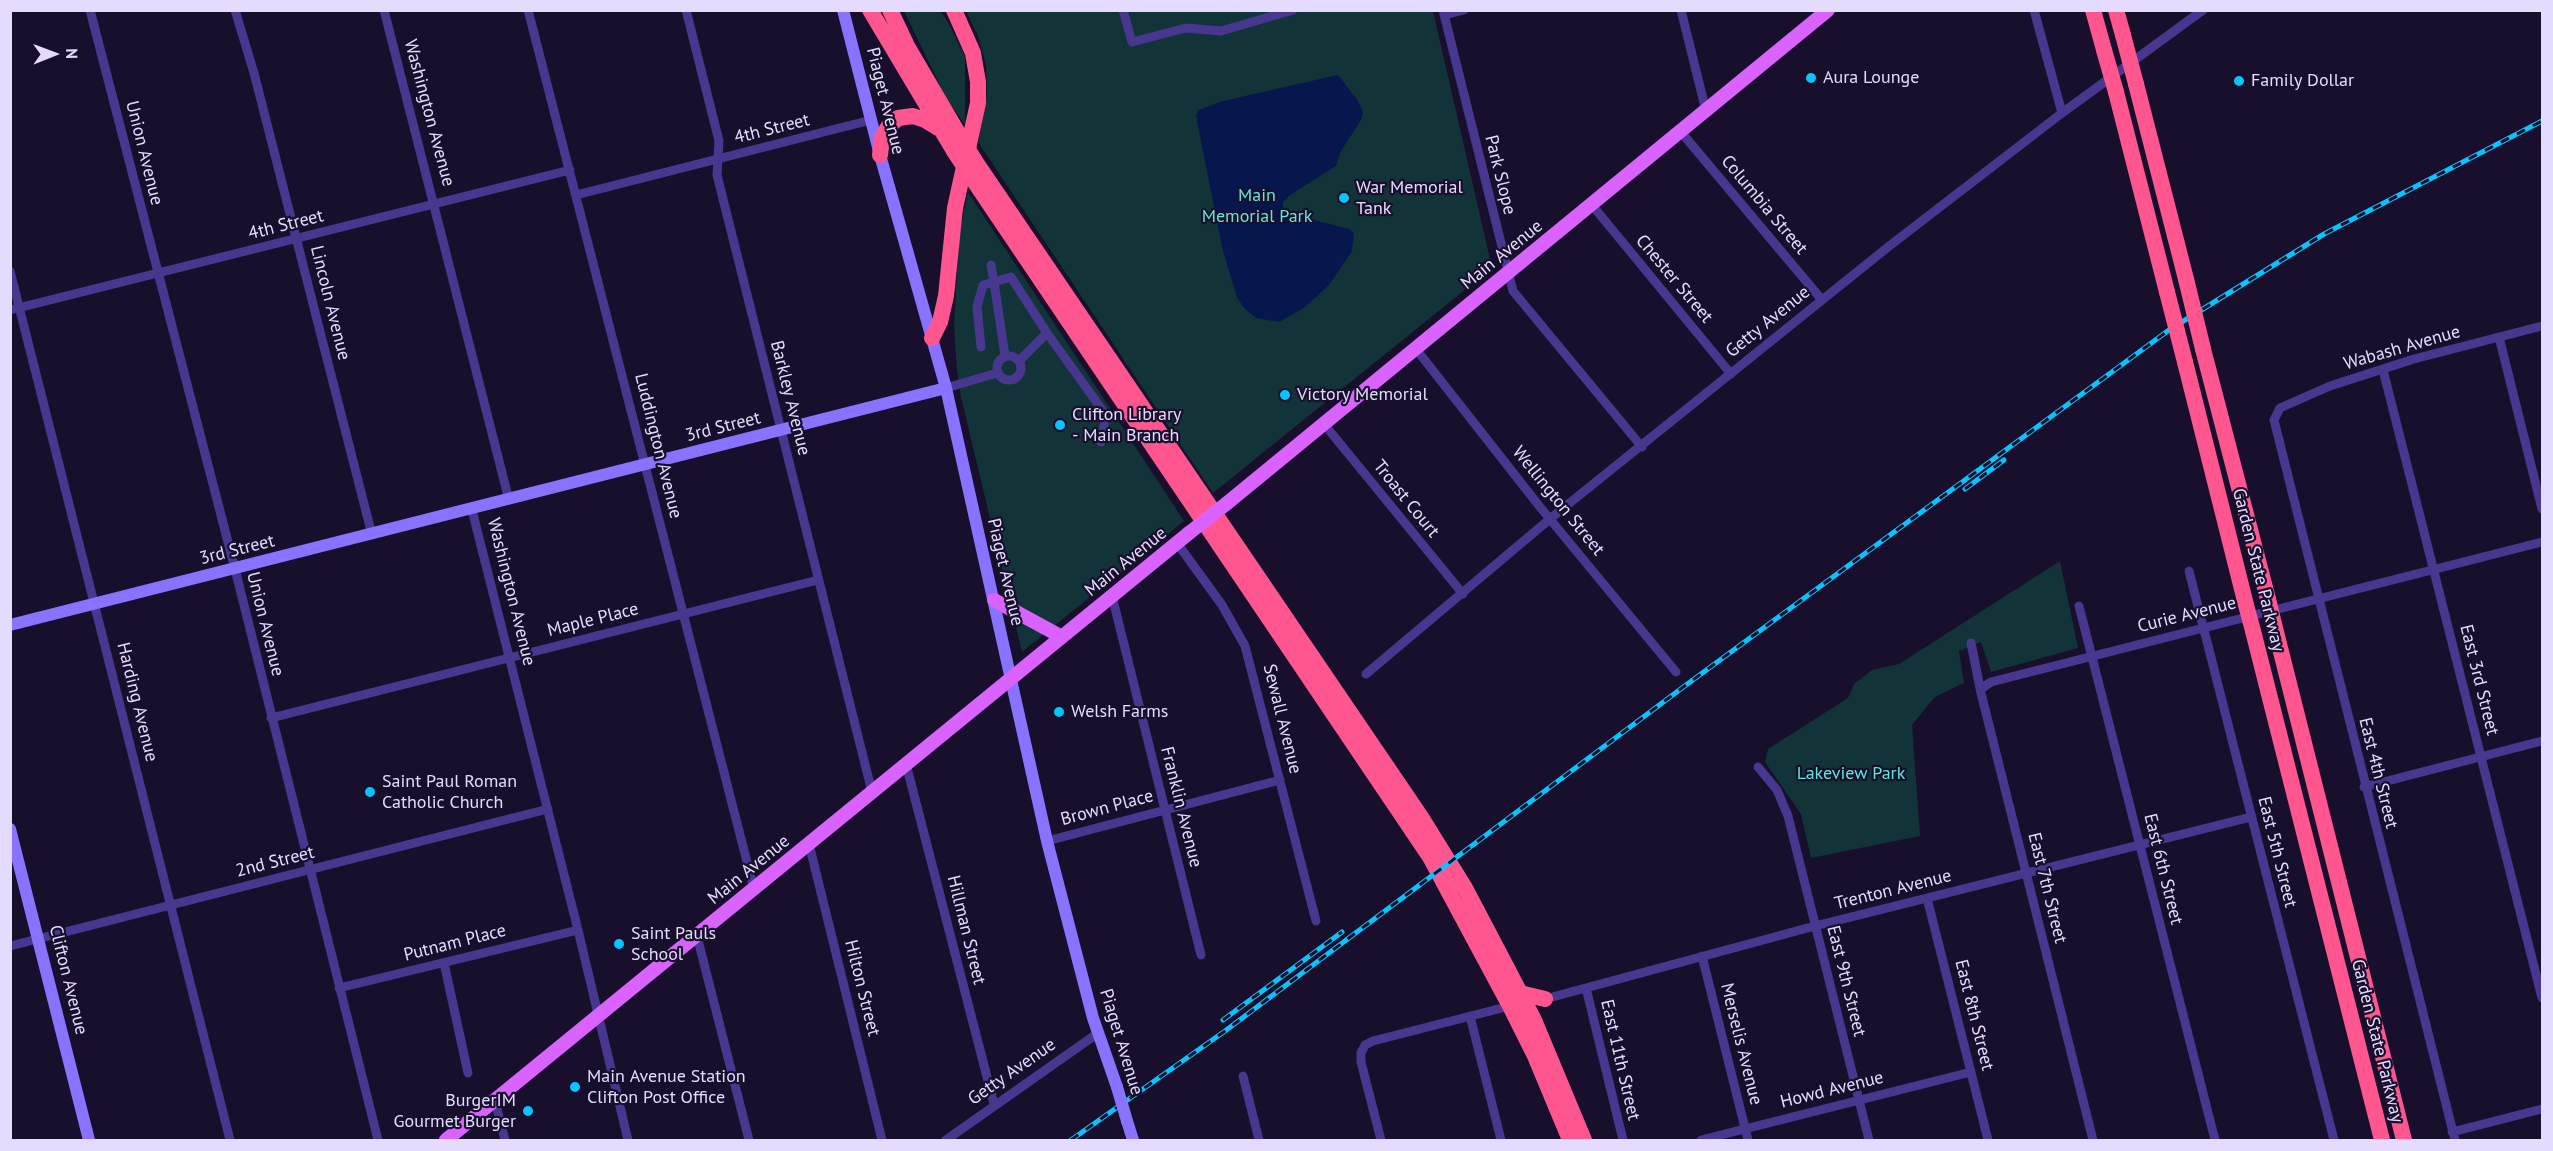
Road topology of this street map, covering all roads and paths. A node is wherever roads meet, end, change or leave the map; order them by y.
1 (90, 10) edge
2 (235, 10) edge
3 (384, 10) edge
4 (528, 10) edge
5 (686, 10) edge
6 (843, 10) edge
7 (870, 10) edge
8 (890, 10) edge
9 (953, 10) edge
10 (1123, 10) edge
11 (1293, 10) edge
12 (1464, 10) edge
13 (1681, 10) edge
14 (1828, 10) edge
15 (2034, 10) edge
16 (2093, 10) edge
17 (2116, 10) edge
18 (2203, 10) edge
19 (1443, 13) edge
20 (1706, 111) junction
21 (2062, 114) junction
22 (871, 120) junction
23 (940, 129) junction
24 (1681, 132) junction
25 (880, 155) junction
26 (718, 159) junction
27 (570, 170) junction
28 (973, 170) junction
29 (576, 195) junction
30 (435, 205) junction
31 (1592, 205) junction
32 (297, 239) junction
33 (991, 265) dead end
34 (10, 271) edge
35 (158, 274) junction
36 (1508, 274) junction
37 (994, 282) junction
38 (1822, 300) junction
39 (15, 309) edge
40 (2542, 326) edge
41 (1047, 333) junction
42 (2499, 337) junction
43 (932, 338) junction
44 (981, 347) dead end
45 (1416, 349) junction
46 (1005, 356) junction
47 (1019, 361) junction
48 (2383, 370) junction
49 (997, 373) junction
50 (1731, 374) junction
51 (946, 388) junction
52 (2275, 413) joint
53 (1324, 424) junction
54 (781, 431) junction
55 (1101, 441) dead end
56 (1642, 447) junction
57 (646, 465) junction
58 (509, 500) junction
59 (472, 510) junction
60 (2542, 510) edge
61 (1551, 518) junction
62 (372, 535) junction
63 (2542, 542) edge
64 (1177, 543) junction
65 (235, 569) junction
66 (2434, 570) junction
67 (2188, 571) dead end
68 (818, 580) junction
69 (1463, 594) junction
70 (1112, 596) junction
71 (994, 600) junction
72 (2318, 600) junction
73 (95, 604) junction
74 (2079, 606) dead end
75 (685, 614) junction
76 (10, 625) edge
77 (2203, 628) junction
78 (1062, 637) junction
79 (1971, 643) dead end
80 (2092, 656) junction
81 (509, 658) junction
82 (1676, 672) dead end
83 (1366, 674) dead end
84 (1011, 678) junction
85 (1981, 689) junction
86 (271, 718) junction
87 (2542, 741) edge
88 (2481, 757) junction
89 (906, 764) junction
90 (1758, 767) dead end
91 (1280, 780) junction
92 (2364, 787) junction
93 (873, 792) junction
94 (548, 809) junction
95 (1165, 810) junction
96 (2251, 817) junction
97 (10, 829) edge
98 (1047, 841) junction
99 (809, 844) junction
100 (2140, 844) junction
101 (309, 870) junction
102 (2027, 873) junction
103 (754, 890) junction
104 (1927, 898) junction
105 (171, 906) junction
106 (1316, 921) dead end
107 (1815, 926) junction
108 (579, 930) junction
109 (697, 936) junction
110 (39, 939) junction
111 (10, 946) edge
112 (1201, 955) dead end
113 (1702, 956) junction
114 (444, 963) junction
115 (339, 988) junction
116 (1586, 988) junction
117 (2542, 998) edge
118 (1545, 999) joint
119 (1515, 1000) junction
120 (1470, 1016) junction
121 (597, 1017) junction
122 (1098, 1033) junction
123 (1971, 1072) junction
124 (468, 1073) dead end
125 (1243, 1076) dead end
126 (1859, 1100) junction
127 (495, 1101) junction
128 (994, 1104) junction
129 (2542, 1109) edge
130 (1745, 1129) junction
131 (2454, 1136) edge
132 (89, 1140) edge
133 (230, 1140) edge
134 (378, 1140) edge
135 (446, 1140) edge
136 (505, 1140) edge
137 (628, 1140) edge
138 (749, 1140) edge
139 (882, 1140) edge
140 (946, 1140) edge
141 (1133, 1140) edge
142 (1259, 1140) edge
143 (1381, 1140) edge
144 (1501, 1140) edge
145 (1570, 1140) edge
146 (1584, 1140) edge
147 (1623, 1140) edge
148 (1701, 1140) edge
149 (1748, 1140) edge
150 (1869, 1140) edge
151 (1988, 1140) edge
152 (2093, 1140) edge
153 (2215, 1140) edge
154 (2334, 1140) edge
155 (2382, 1140) edge
156 (2404, 1140) edge

1 - 35 street, Union Avenue
2 - 32 street, Lincoln Avenue
3 - 30 street, Washington Avenue
4 - 27 street, Luddington Avenue
5 - 26 street, Barkley Avenue
6 - 22 street, Piaget Avenue
7 - 23 highway
8 - 28 highway, bridge
9 - 43 highway
10 - 11 street
12 - 19 street
13 - 20 street
14 - 20 main road, Main Avenue
15 - 21 street
16 - 155 highway, Garden State Parkway, bridge
17 - 156 highway, Garden State Parkway, bridge
18 - 21 street, Getty Avenue
19 - 36 street, Park Slope
20 - 24 main road, Main Avenue
21 - 38 street, Getty Avenue
22 - 25 street, Piaget Avenue
22 - 26 street, 4th Street
23 - 25 highway
23 - 28 highway, bridge
24 - 31 main road, Main Avenue
24 - 38 street, Columbia Street
25 - 43 street, Piaget Avenue
26 - 29 street, 4th Street
26 - 54 street, Barkley Avenue
27 - 29 street, Luddington Avenue
27 - 30 street, 4th Street
28 - 119 highway
29 - 57 street, Luddington Avenue
30 - 32 street, 4th Street
30 - 58 street, Washington Avenue
31 - 36 main road, Main Avenue
31 - 50 street, Chester Street
32 - 35 street, 4th Street
32 - 62 street, Lincoln Avenue
33 - 37 street
34 - 39 street, Harding Avenue
35 - 39 street, 4th Street
35 - 65 street, Union Avenue
36 - 45 main road, Main Avenue
36 - 56 street, Park Slope
37 - 41 street
37 - 44 street
37 - 46 street
38 - 50 street, Getty Avenue
39 - 73 street, Harding Avenue
40 - 42 street, Wabash Avenue
41 - 47 street
41 - 55 street
42 - 48 street, Wabash Avenue
42 - 60 street
43 - 51 street, Piaget Avenue
45 - 53 main road, Main Avenue
45 - 61 street, Wellington Street
46 - 47 street
46 - 49 street
47 - 49 street
48 - 52 street, Wabash Avenue
48 - 66 street, East 3rd Street
49 - 51 street
50 - 56 street, Getty Avenue
51 - 54 street, 3rd Street
51 - 71 street, Piaget Avenue
52 - 72 street, East 4th Street
53 - 64 main road, Main Avenue, bridge
53 - 69 street, Troast Court
54 - 57 street, 3rd Street
54 - 68 street, Barkley Avenue
56 - 61 street, Getty Avenue
57 - 58 street, 3rd Street
57 - 75 street, Luddington Avenue
58 - 59 street, Washington Avenue
59 - 62 street, 3rd Street
59 - 81 street, Washington Avenue
61 - 69 street, Getty Avenue
61 - 82 street, Wellington Street
62 - 65 street, 3rd Street
63 - 66 street, Curie Avenue
64 - 70 main road, Main Avenue
64 - 91 street, Sewall Avenue
65 - 73 street, 3rd Street
65 - 86 street, Union Avenue
66 - 72 street, Curie Avenue
66 - 88 street, East 3rd Street
67 - 77 street, East 5th Street
68 - 75 street, Maple Place
68 - 93 street, Barkley Avenue
69 - 83 street, Getty Avenue
70 - 78 main road, Main Avenue
70 - 95 street, Franklin Avenue
71 - 78 main road
71 - 84 street, Piaget Avenue
72 - 77 street, Curie Avenue
72 - 92 street, East 4th Street
73 - 76 street, 3rd Street
73 - 105 street, Harding Avenue
74 - 80 street, East 6th Street
75 - 81 street, Maple Place
75 - 103 street, Luddington Avenue
77 - 80 street, Curie Avenue
77 - 96 street, East 5th Street
78 - 84 main road, Main Avenue
79 - 85 street, East 7th Street
80 - 85 street, Curie Avenue
80 - 100 street, East 6th Street
81 - 86 street, Maple Place
81 - 94 street, Washington Avenue
84 - 89 main road, Main Avenue
84 - 98 street, Piaget Avenue
85 - 102 street, East 7th Street
86 - 101 street, Union Avenue
87 - 88 street
88 - 92 street
88 - 117 street, East 3rd Street
89 - 93 main road, Main Avenue
89 - 128 street, Hillman Street
90 - 107 street, East 9th Street
91 - 95 street, Brown Place
91 - 106 street, Sewall Avenue
92 - 131 street, East 4th Street
93 - 99 main road, Main Avenue
94 - 101 street, 2nd Street
94 - 108 street, Washington Avenue
95 - 98 street, Brown Place
95 - 112 street, Franklin Avenue
96 - 100 street, Trenton Avenue
96 - 154 street, East 5th Street
97 - 110 street, Clifton Avenue
98 - 122 street, Piaget Avenue
99 - 103 main road, Main Avenue
99 - 139 street, Hilton Street
100 - 102 street, Trenton Avenue
100 - 153 street, East 6th Street
101 - 105 street, 2nd Street
101 - 115 street, Union Avenue
102 - 104 street, Trenton Avenue
102 - 152 street, East 7th Street
103 - 109 main road, Main Avenue
104 - 107 street, Trenton Avenue
104 - 123 street, East 8th Street
105 - 110 street, 2nd Street
105 - 133 street, Harding Avenue
107 - 113 street, Trenton Avenue
107 - 126 street, East 9th Street
108 - 114 street, Putnam Place
108 - 121 street, Washington Avenue
109 - 121 main road, Main Avenue
109 - 138 street
110 - 111 street, 2nd Street
110 - 132 street, Clifton Avenue
113 - 116 street, Trenton Avenue
113 - 130 street, Merselis Avenue
114 - 115 street, Putnam Place
114 - 124 street
115 - 134 street, Union Avenue
116 - 118 street, Trenton Avenue
116 - 147 street, East 11th Street
118 - 119 highway
119 - 120 street
119 - 145 highway
119 - 146 highway
120 - 143 street
120 - 144 street
121 - 127 main road, Main Avenue
121 - 137 street, Washington Avenue
122 - 128 street, Getty Avenue
122 - 141 street, Piaget Avenue, bridge
123 - 126 street, Howd Avenue
123 - 151 street, East 8th Street
125 - 142 street
126 - 130 street, Howd Avenue
126 - 150 street, East 9th Street
127 - 135 main road, Main Avenue
127 - 136 street
128 - 140 street, Getty Avenue
129 - 131 street
130 - 148 street, Howd Avenue
130 - 149 street, Merselis Avenue

